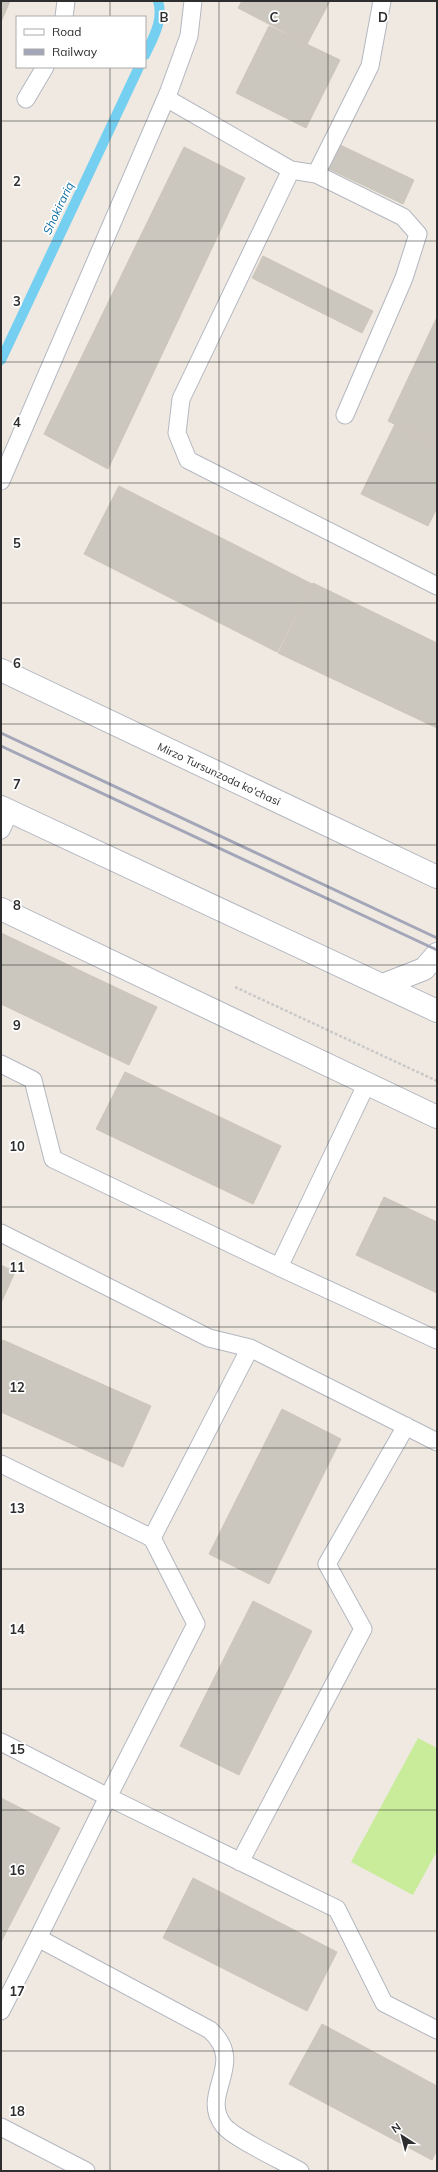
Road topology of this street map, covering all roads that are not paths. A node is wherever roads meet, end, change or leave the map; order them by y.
1 (66, 1) edge
2 (192, 1) edge
3 (382, 1) edge
4 (64, 16) edge
5 (44, 68) edge
6 (26, 98) dead end
7 (166, 98) junction
8 (291, 170) junction
9 (316, 174) junction
10 (345, 415) dead end
11 (1, 481) edge
12 (437, 586) edge
13 (1, 670) edge
14 (4, 816) edge
15 (437, 877) edge
16 (1, 909) edge
17 (437, 954) edge
18 (383, 985) junction
19 (437, 1011) edge
20 (1, 1064) edge
21 (367, 1083) junction
22 (437, 1117) edge
23 (1, 1233) edge
24 (279, 1267) junction
25 (437, 1340) edge
26 (250, 1348) junction
27 (406, 1426) junction
28 (437, 1442) edge
29 (1, 1464) edge
30 (152, 1538) junction
31 (1, 1742) edge
32 (108, 1797) junction
33 (240, 1862) junction
34 (38, 1938) junction
35 (1, 2012) edge
36 (437, 2030) edge
37 (1, 2128) edge
38 (86, 2171) edge
39 (300, 2171) edge

1 - 4 lane
2 - 7 lane
3 - 9 lane
5 - 6 lane
7 - 8 lane
7 - 11 lane
8 - 9 lane
8 - 12 lane
9 - 10 lane
13 - 15 main road, Mirzo Tursunzoda ko'chasi
14 - 18 main road
16 - 21 main road
17 - 18 main road
18 - 19 main road
20 - 24 lane
21 - 22 main road
21 - 24 lane
23 - 26 lane
24 - 25 lane
26 - 27 lane
26 - 30 lane
27 - 28 lane
27 - 33 lane
29 - 30 lane
30 - 32 lane
31 - 32 lane
32 - 33 lane
32 - 34 lane
33 - 36 lane
34 - 35 lane
34 - 39 lane
37 - 38 lane

